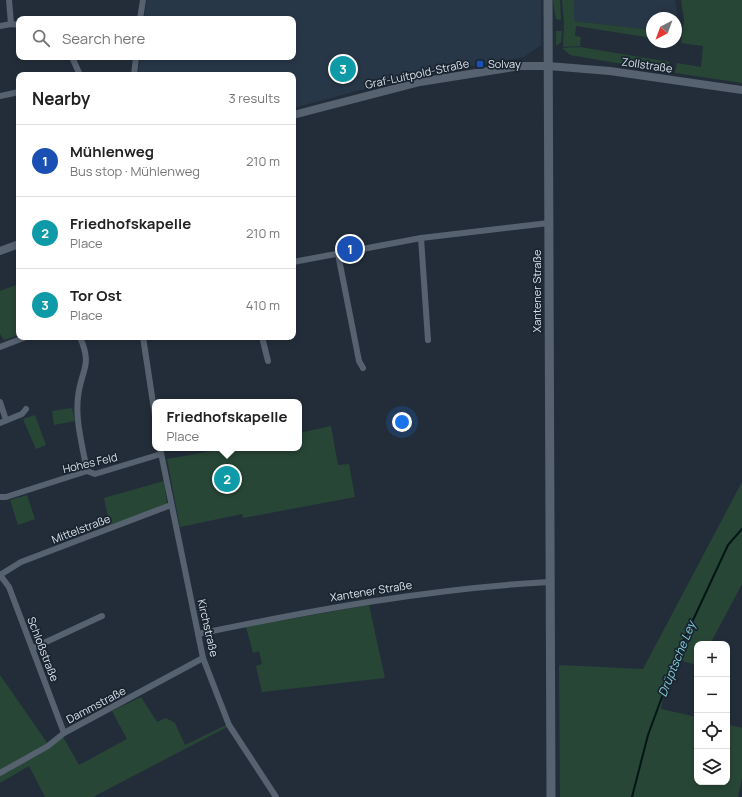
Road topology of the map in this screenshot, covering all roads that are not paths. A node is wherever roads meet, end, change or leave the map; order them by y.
1 (9, 0) edge
2 (142, 0) edge
3 (548, 0) edge
4 (140, 16) edge
5 (11, 24) junction
6 (16, 25) edge
7 (0, 26) edge
8 (73, 60) edge
9 (136, 60) edge
10 (548, 66) junction
11 (76, 72) edge
12 (134, 72) edge
13 (742, 90) edge
14 (16, 93) edge
15 (0, 96) edge
16 (296, 114) edge
17 (549, 223) junction
18 (421, 238) junction
19 (16, 245) edge
20 (0, 251) edge
21 (338, 254) junction
22 (296, 261) edge
23 (18, 340) edge
24 (81, 340) edge
25 (143, 340) edge
26 (263, 340) edge
27 (428, 340) dead end
28 (0, 347) edge
29 (268, 361) dead end
30 (363, 368) dead end
31 (152, 399) edge
32 (0, 402) edge
33 (26, 409) dead end
34 (6, 420) junction
35 (0, 424) edge
36 (160, 451) edge
37 (87, 471) junction
38 (0, 497) edge
39 (171, 505) junction
40 (0, 576) edge
41 (550, 582) junction
42 (102, 616) dead end
43 (198, 634) junction
44 (33, 648) junction
45 (203, 658) junction
46 (64, 733) junction
47 (0, 773) edge
48 (276, 797) edge
49 (551, 797) edge

1 - 5 street
2 - 4 street
3 - 10 main road, Xantener Straße
5 - 6 street
5 - 7 street
8 - 11 street
9 - 12 street
10 - 13 street, Zollstraße
10 - 16 street, Graf-Luitpold-Straße
10 - 17 main road, Xantener Straße
14 - 15 street
17 - 18 street
17 - 41 main road, Xantener Straße
18 - 21 street
18 - 27 street
19 - 20 street
21 - 22 street
21 - 30 street
23 - 28 street
24 - 37 street
25 - 31 street
26 - 29 street
32 - 34 street
33 - 34 street
34 - 35 street
36 - 37 street, Hohes Feld
36 - 39 street, Kirchstraße
37 - 38 street, Hohes Feld
39 - 40 street, Mittelstraße
39 - 43 street, Kirchstraße
40 - 44 street, Schloßstraße
41 - 43 street, Xantener Straße
41 - 49 main road, Xantener Straße
42 - 44 street
43 - 45 street, Kirchstraße
44 - 46 street, Schloßstraße
45 - 46 street, Dammstraße
45 - 48 street, Kirchstraße
46 - 47 street, Dammstraße

